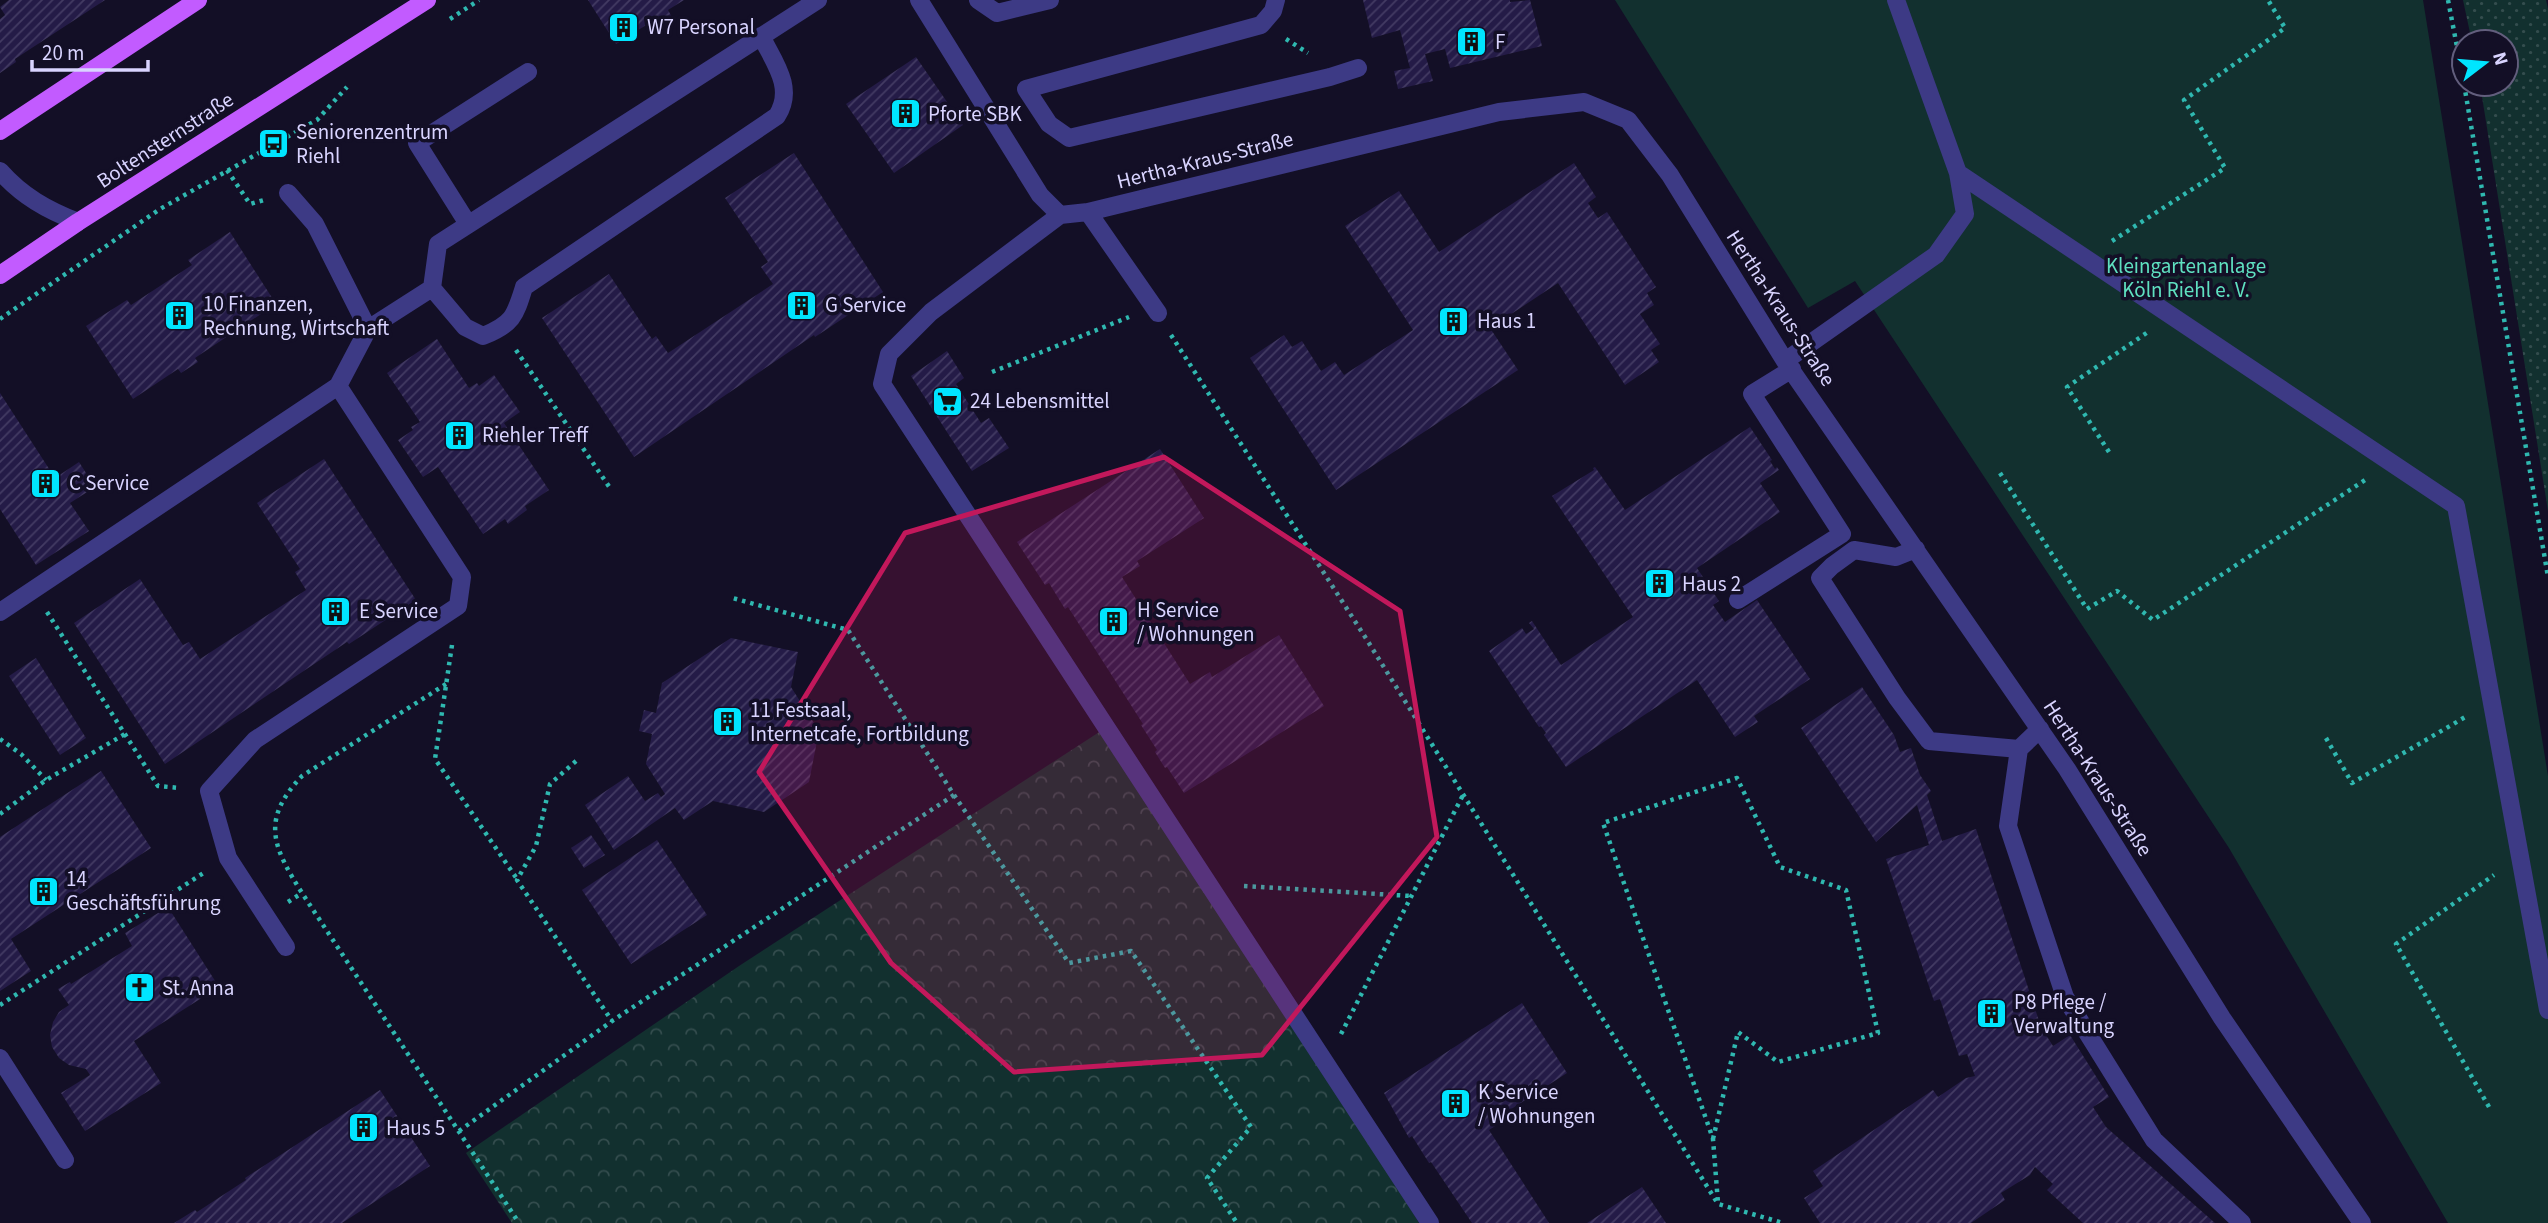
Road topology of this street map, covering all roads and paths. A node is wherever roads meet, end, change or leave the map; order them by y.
1 (198, 0) edge
2 (427, 0) edge
3 (479, 0) edge
4 (818, 0) edge
5 (919, 0) edge
6 (978, 0) edge
7 (1050, 0) edge
8 (1276, 0) edge
9 (1896, 0) edge
10 (2268, 0) edge
11 (2448, 0) edge
12 (445, 22) dead end
13 (1261, 25) junction
14 (2453, 28) edge
15 (761, 36) junction
16 (1358, 68) dead end
17 (528, 72) dead end
18 (1330, 77) junction
19 (353, 81) dead end
20 (2467, 98) edge
21 (0, 131) edge
22 (227, 170) junction
23 (0, 171) edge
24 (1958, 173) junction
25 (288, 193) joint
26 (1088, 212) junction
27 (1060, 215) junction
28 (78, 222) junction
29 (468, 224) junction
30 (2086, 258) junction
31 (0, 275) edge
32 (432, 288) junction
33 (1158, 313) junction
34 (2172, 315) junction
35 (0, 319) edge
36 (368, 329) junction
37 (501, 329) junction
38 (1788, 365) junction
39 (992, 372) dead end
40 (338, 386) junction
41 (2109, 452) dead end
42 (2392, 463) junction
43 (2000, 473) dead end
44 (610, 488) dead end
45 (1916, 549) junction
46 (2548, 577) edge
47 (33, 590) junction
48 (729, 597) dead end
49 (1738, 600) dead end
50 (458, 606) junction
51 (0, 612) edge
52 (446, 684) junction
53 (2492, 702) junction
54 (2040, 729) junction
55 (125, 734) junction
56 (2326, 738) dead end
57 (0, 740) edge
58 (2019, 750) junction
59 (576, 761) dead end
60 (46, 780) junction
61 (209, 791) junction
62 (1463, 794) junction
63 (954, 795) junction
64 (0, 814) edge
65 (2520, 856) junction
66 (228, 858) junction
67 (517, 880) junction
68 (1208, 883) junction
69 (1411, 896) junction
70 (286, 947) dead end
71 (0, 1005) edge
72 (2548, 1010) edge
73 (612, 1021) junction
74 (0, 1058) edge
75 (1325, 1065) junction
76 (2489, 1107) dead end
77 (459, 1131) junction
78 (1713, 1139) junction
79 (65, 1160) dead end
80 (1718, 1204) junction
81 (519, 1223) edge
82 (1237, 1223) edge
83 (1430, 1223) edge
84 (1783, 1223) edge
85 (2242, 1223) edge
86 (2361, 1223) edge

1 - 21 main road
2 - 28 main road, Boltensternstraße
3 - 12 path
4 - 15 street
5 - 27 street
6 - 7 street
8 - 13 street
9 - 24 street
10 - 30 path
11 - 14 path
13 - 18 path
13 - 18 street
15 - 29 street
15 - 37 street
16 - 18 street
17 - 29 street
19 - 22 path
20 - 46 path
22 - 25 path
22 - 35 path
23 - 28 street
24 - 30 street
24 - 38 street
25 - 36 street
26 - 27 street, Hertha-Kraus-Straße
26 - 33 street
26 - 38 street, Hertha-Kraus-Straße
27 - 68 street
28 - 31 main road, Boltensternstraße
29 - 32 street
30 - 34 street
32 - 36 street
32 - 37 street
33 - 39 path
33 - 62 path
34 - 41 path
34 - 42 street
36 - 40 street
37 - 44 path
38 - 45 street, Hertha-Kraus-Straße
38 - 49 street
40 - 47 street
40 - 50 street
42 - 43 path
42 - 53 street
45 - 54 street, Hertha-Kraus-Straße
45 - 58 street
47 - 51 street
47 - 55 path
48 - 63 path
50 - 52 path
50 - 61 street
52 - 67 path
52 - 77 path
53 - 56 path
53 - 65 street
54 - 58 street
54 - 86 street, Hertha-Kraus-Straße
55 - 60 path
55 - 61 path
57 - 60 path
58 - 85 street
59 - 67 path
60 - 64 path
61 - 66 street
62 - 69 path
62 - 80 path
63 - 73 path
63 - 82 path
65 - 72 street
65 - 76 path
66 - 70 street
66 - 71 path
67 - 73 path
68 - 69 path
68 - 75 street
69 - 75 path
73 - 77 path
74 - 79 street
75 - 83 street
77 - 81 path
78 - 78 path
78 - 80 path
80 - 84 path

